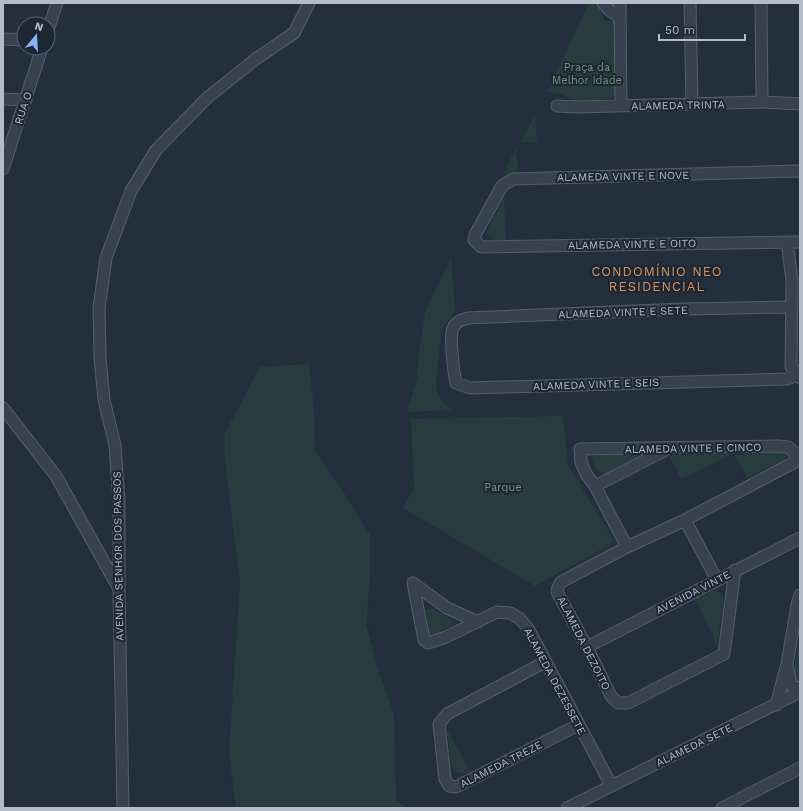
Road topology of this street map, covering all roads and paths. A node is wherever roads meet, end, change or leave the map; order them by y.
1 (57, 3) edge
2 (309, 3) edge
3 (603, 3) edge
4 (620, 3) edge
5 (690, 3) edge
6 (761, 3) edge
7 (53, 16) edge
8 (620, 18) junction
9 (3, 39) edge
10 (16, 40) edge
11 (40, 56) edge
12 (3, 99) edge
13 (26, 100) junction
14 (762, 102) junction
15 (692, 104) junction
16 (800, 104) edge
17 (556, 106) dead end
18 (621, 106) junction
19 (4, 162) edge
20 (800, 171) edge
21 (476, 233) joint
22 (787, 242) junction
23 (800, 242) edge
24 (792, 280) junction
25 (800, 289) edge
26 (796, 304) edge
27 (456, 322) joint
28 (800, 324) edge
29 (796, 354) edge
30 (799, 376) edge
31 (3, 409) edge
32 (669, 449) junction
33 (595, 486) junction
34 (685, 520) junction
35 (800, 538) edge
36 (626, 547) junction
37 (735, 570) junction
38 (717, 580) junction
39 (119, 587) junction
40 (799, 604) edge
41 (446, 608) junction
42 (478, 622) junction
43 (446, 637) junction
44 (800, 638) edge
45 (587, 647) junction
46 (790, 647) junction
47 (546, 662) junction
48 (787, 664) junction
49 (800, 691) edge
50 (776, 705) junction
51 (578, 725) junction
52 (800, 768) edge
53 (611, 785) junction
54 (123, 808) edge
55 (566, 808) edge
56 (722, 808) edge

1 - 7 street
2 - 39 street, AVENIDA SENHOR DOS PASSOS
3 - 8 street
4 - 8 street
5 - 15 street
6 - 14 street
8 - 18 street
9 - 10 street
11 - 13 street, RUA O
12 - 13 street
13 - 19 street, RUA O
14 - 15 street, ALAMEDA TRINTA
14 - 16 street, ALAMEDA TRINTA
15 - 18 street, ALAMEDA TRINTA
17 - 18 street, ALAMEDA TRINTA
20 - 21 street, ALAMEDA VINTE E NOVE
21 - 22 street, ALAMEDA VINTE E OITO
22 - 23 street, ALAMEDA VINTE E OITO
22 - 24 street
24 - 25 street
24 - 26 street
26 - 27 street, ALAMEDA VINTE E SETE
26 - 28 street
26 - 29 street
27 - 30 street, ALAMEDA VINTE E SEIS
29 - 30 street
31 - 39 street
32 - 33 street
32 - 33 street, ALAMEDA VINTE E CINCO
32 - 34 street, ALAMEDA VINTE E CINCO
33 - 36 street
34 - 36 street
34 - 38 street
35 - 37 street, AVENIDA VINTE
36 - 45 street, ALAMEDA DEZOITO
37 - 38 street, AVENIDA VINTE
37 - 45 street, ALAMEDA DEZOITO
38 - 45 street, AVENIDA VINTE
39 - 54 street, AVENIDA SENHOR DOS PASSOS
40 - 46 street
41 - 42 street
41 - 43 street
41 - 43 street, ALAMEDA DEZESSETE
42 - 43 street, ALAMEDA DEZESSETE
42 - 47 street, ALAMEDA DEZESSETE
44 - 46 street
46 - 48 street
47 - 51 street, ALAMEDA DEZESSETE
47 - 51 street, ALAMEDA TREZE
48 - 49 street
48 - 50 street
49 - 50 street, ALAMEDA SETE
50 - 53 street, ALAMEDA SETE
51 - 53 street, ALAMEDA DEZESSETE
52 - 56 street
53 - 55 street, ALAMEDA SETE

